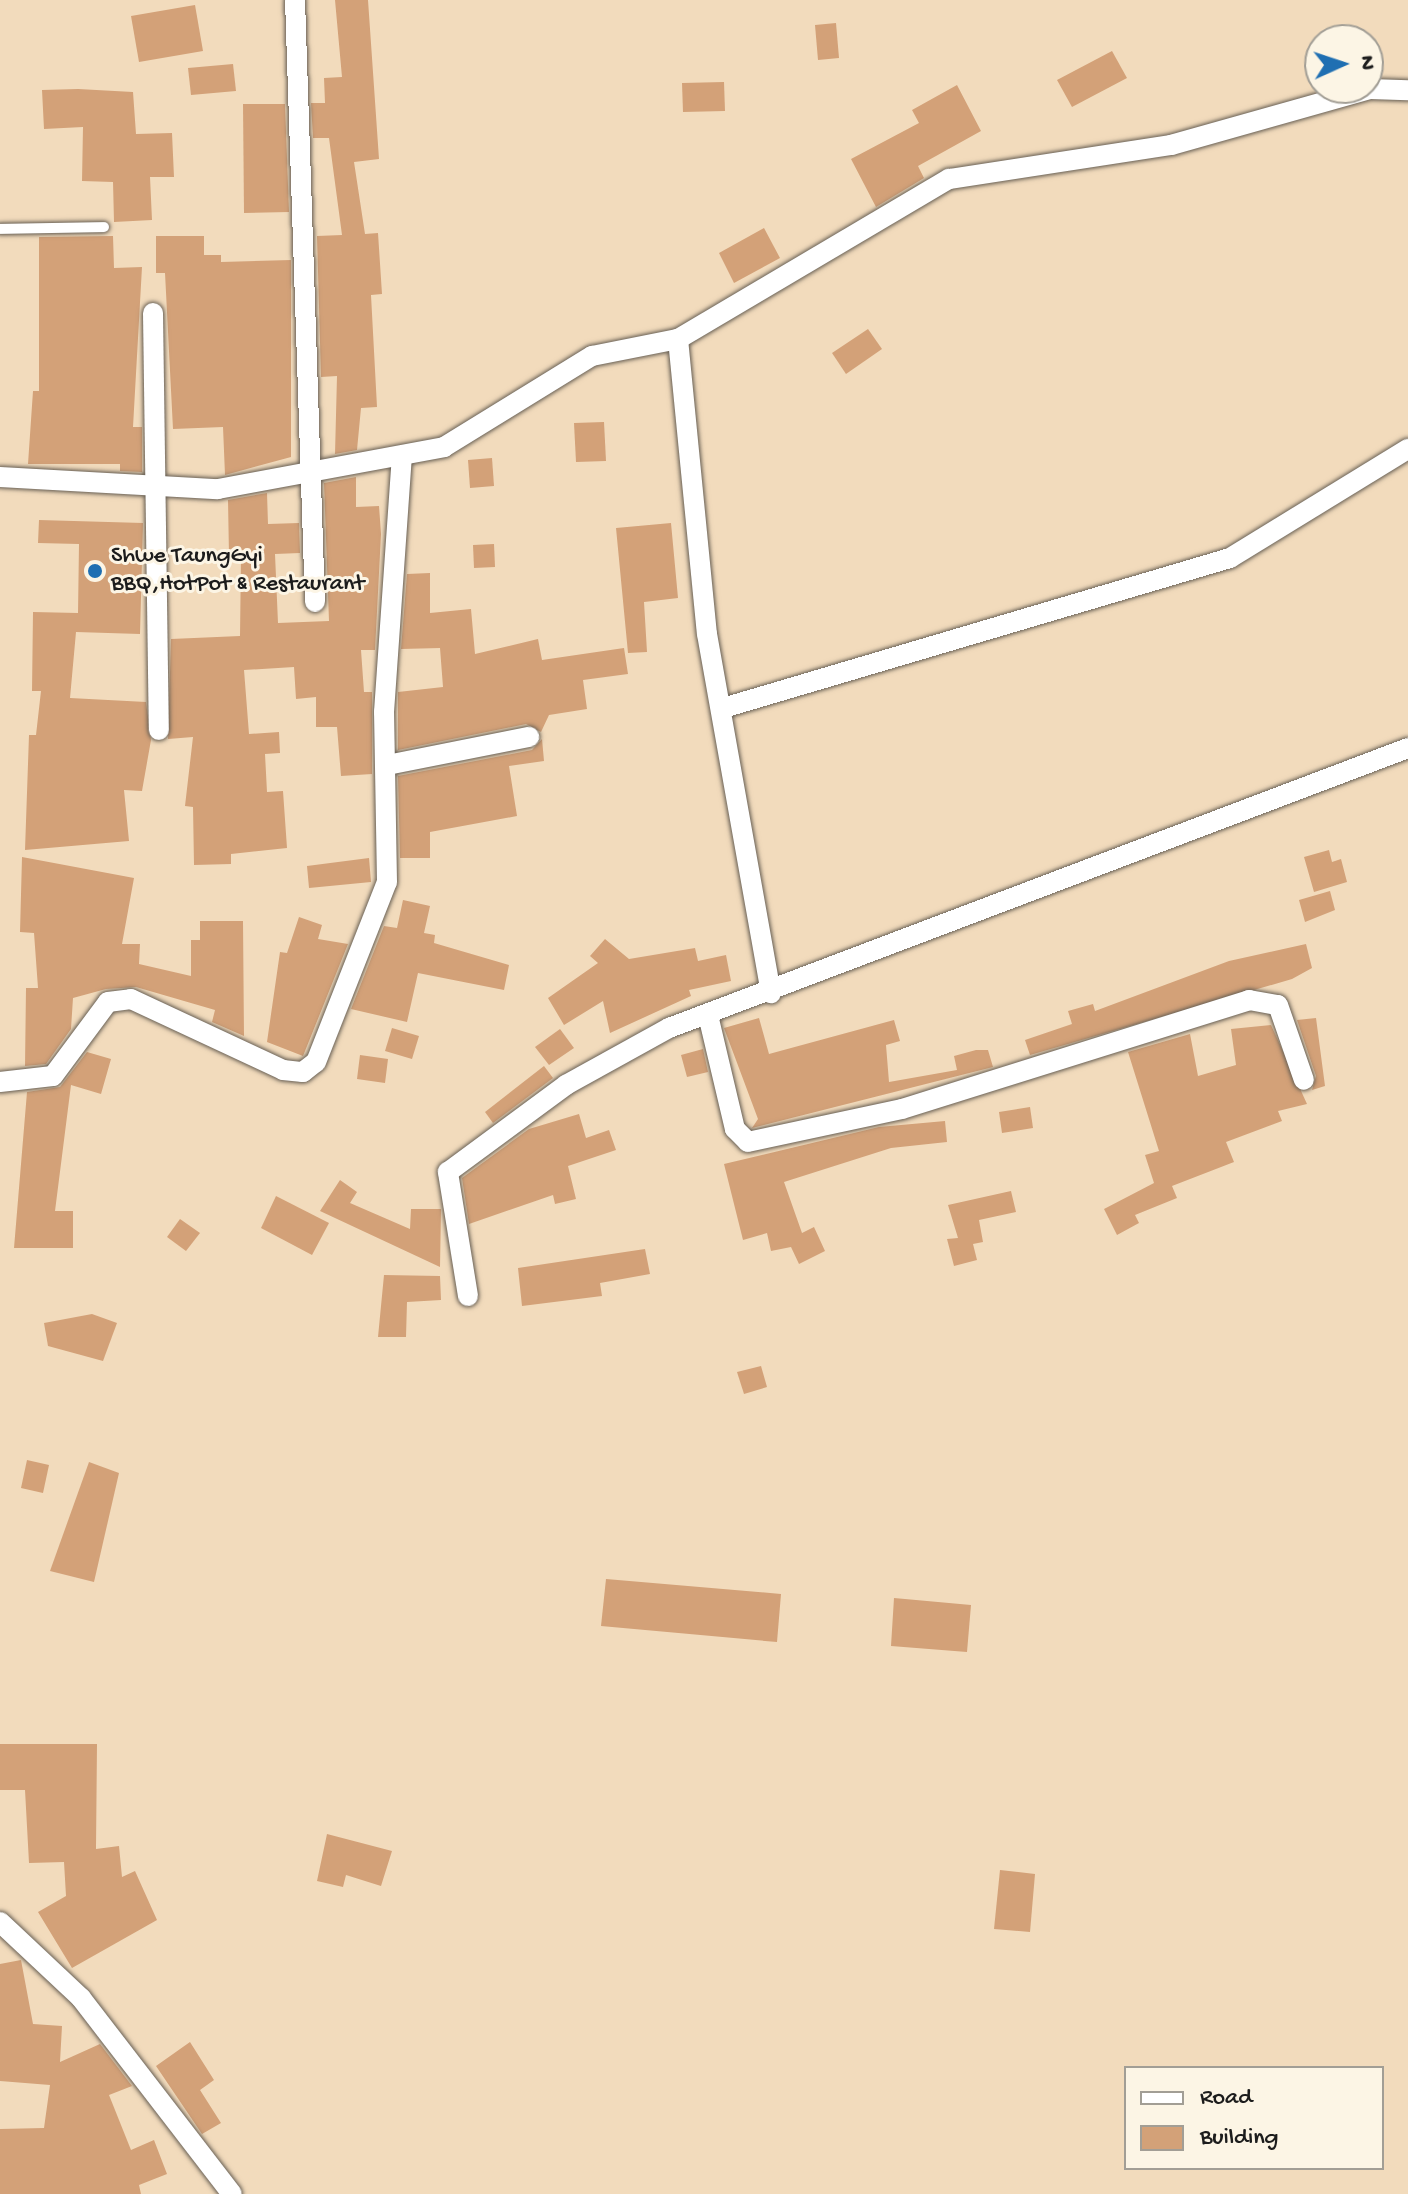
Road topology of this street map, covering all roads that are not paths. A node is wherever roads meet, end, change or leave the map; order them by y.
1 (295, 0) edge
2 (1408, 90) edge
3 (104, 227) dead end
4 (0, 229) edge
5 (153, 313) dead end
6 (678, 339) junction
7 (1408, 449) edge
8 (402, 457) junction
9 (308, 472) junction
10 (0, 477) edge
11 (157, 489) junction
12 (315, 602) dead end
13 (723, 708) junction
14 (159, 730) dead end
15 (529, 737) dead end
16 (1408, 748) edge
17 (387, 765) junction
18 (771, 993) junction
19 (708, 1015) junction
20 (1304, 1080) dead end
21 (0, 1082) edge
22 (468, 1296) dead end
23 (0, 1922) edge
24 (232, 2194) edge

1 - 9 street
2 - 6 street
3 - 4 lane
5 - 11 street
6 - 8 street
6 - 13 street
7 - 13 street
8 - 9 street
8 - 17 street
9 - 11 street
9 - 12 street
10 - 11 street
11 - 14 street
13 - 18 street
15 - 17 street
16 - 18 street
17 - 21 street
18 - 19 street
19 - 20 street
19 - 22 street
23 - 24 street

